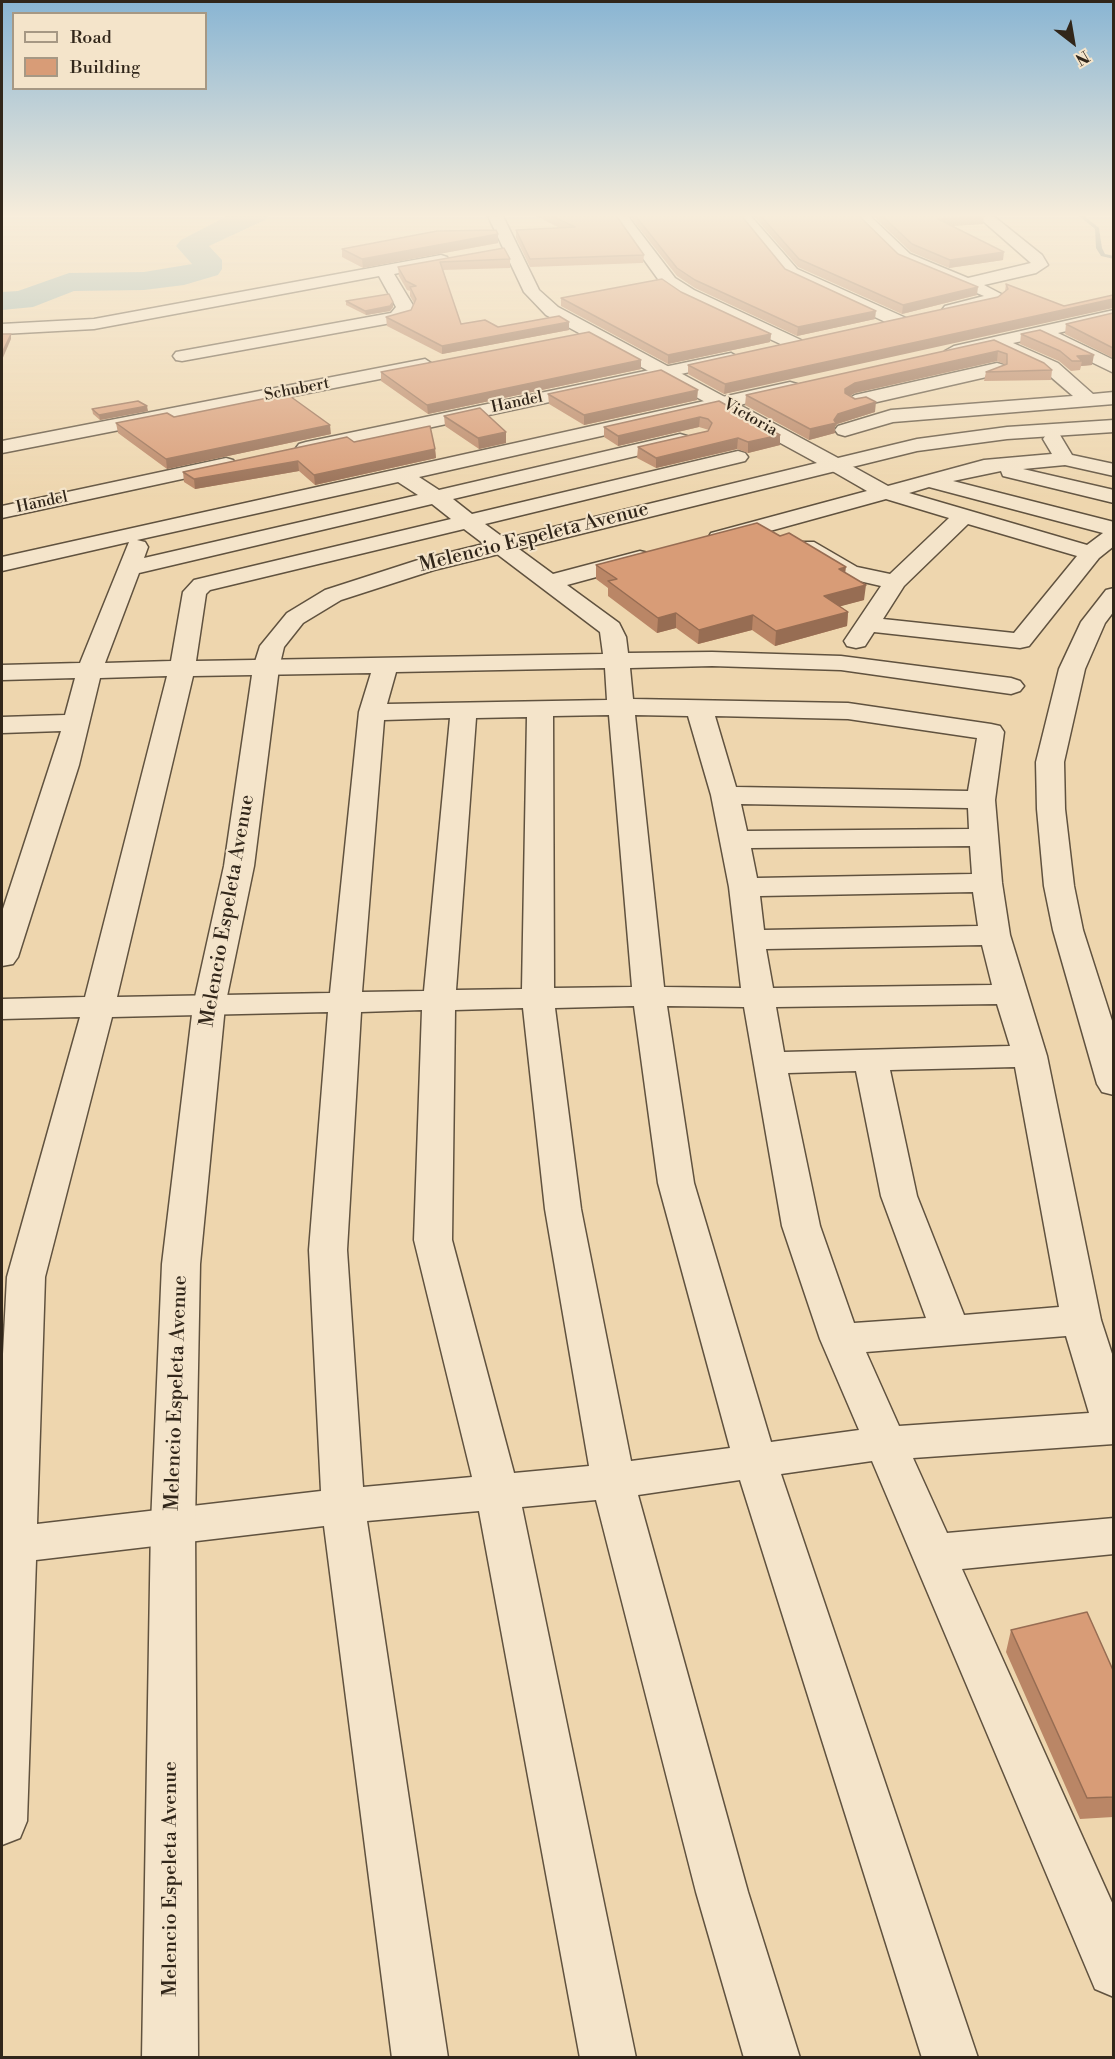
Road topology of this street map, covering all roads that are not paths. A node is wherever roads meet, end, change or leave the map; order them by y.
1 (169, 310) edge
2 (405, 310) edge
3 (554, 310) edge
4 (722, 310) edge
5 (876, 310) edge
6 (948, 310) edge
7 (1113, 315) edge
8 (900, 321) junction
9 (1085, 322) junction
10 (2, 329) edge
11 (865, 329) edge
12 (1042, 332) junction
13 (592, 333) junction
14 (1113, 335) edge
15 (569, 338) edge
16 (818, 339) edge
17 (996, 342) junction
18 (795, 344) junction
19 (955, 351) junction
20 (182, 356) dead end
21 (932, 356) edge
22 (442, 362) edge
23 (1113, 368) edge
24 (665, 371) junction
25 (1010, 379) junction
26 (805, 385) edge
27 (836, 392) edge
28 (1113, 398) edge
29 (1089, 400) junction
30 (855, 401) junction
31 (722, 403) junction
32 (891, 416) junction
33 (1040, 417) junction
34 (1113, 426) edge
35 (845, 430) edge
36 (700, 435) edge
37 (2, 447) edge
38 (292, 450) edge
39 (738, 457) edge
40 (1065, 459) junction
41 (246, 460) edge
42 (834, 464) junction
43 (984, 466) junction
44 (1113, 470) edge
45 (402, 475) junction
46 (927, 480) junction
47 (884, 492) junction
48 (436, 497) junction
49 (1113, 497) edge
50 (2, 512) edge
51 (964, 516) junction
52 (470, 522) junction
53 (770, 525) junction
54 (1113, 529) edge
55 (142, 534) junction
56 (1113, 535) edge
57 (694, 544) edge
58 (501, 546) junction
59 (661, 553) edge
60 (1091, 553) junction
61 (2, 564) edge
62 (130, 568) junction
63 (550, 582) junction
64 (895, 582) junction
65 (1113, 595) edge
66 (867, 624) junction
67 (615, 662) junction
68 (841, 663) junction
69 (386, 665) junction
70 (182, 668) junction
71 (266, 668) junction
72 (90, 669) junction
73 (2, 672) edge
74 (1011, 686) dead end
75 (622, 707) junction
76 (699, 707) junction
77 (464, 710) junction
78 (540, 710) junction
79 (372, 712) junction
80 (76, 723) junction
81 (2, 725) edge
82 (725, 795) junction
83 (981, 800) junction
84 (982, 837) junction
85 (734, 840) junction
86 (987, 883) junction
87 (744, 887) junction
88 (995, 935) junction
89 (749, 940) junction
90 (2, 957) edge
91 (1010, 994) junction
92 (649, 996) junction
93 (538, 998) junction
94 (760, 998) junction
95 (439, 1000) junction
96 (345, 1003) junction
97 (99, 1006) junction
98 (209, 1006) junction
99 (2, 1009) edge
100 (1030, 1056) junction
101 (871, 1060) junction
102 (769, 1064) junction
103 (1113, 1084) edge
104 (1081, 1320) junction
105 (950, 1330) junction
106 (840, 1339) junction
107 (1113, 1428) edge
108 (884, 1443) junction
109 (755, 1460) junction
110 (613, 1480) junction
111 (497, 1490) junction
112 (343, 1506) junction
113 (173, 1524) junction
114 (1113, 1536) edge
115 (8, 1545) edge
116 (933, 1553) junction
117 (2, 1821) edge
118 (1113, 1971) edge
119 (170, 2058) edge
120 (420, 2058) edge
121 (608, 2058) edge
122 (772, 2058) edge
123 (950, 2058) edge

1 - 10 street
2 - 20 street
3 - 13 street, Victoria
4 - 18 street
5 - 8 street
6 - 8 street
7 - 9 street
8 - 11 street
9 - 12 street
9 - 14 street
12 - 17 street
12 - 23 street
13 - 15 street
13 - 24 street, Victoria
16 - 18 street, Handel
17 - 19 street
17 - 29 street
18 - 24 street, Handel
19 - 21 street
19 - 25 street
22 - 37 street, Schubert
24 - 31 street, Victoria
24 - 38 street, Handel
25 - 30 street
25 - 33 street
26 - 31 street
27 - 30 street
28 - 29 street
29 - 33 street
30 - 32 street
31 - 42 street, Victoria
31 - 45 street
32 - 33 street
32 - 35 street
33 - 34 street, Melencio Espeleta Avenue
33 - 40 street
33 - 42 street, Melencio Espeleta Avenue
36 - 48 street
39 - 52 street
40 - 43 street
40 - 44 street
41 - 50 street, Handel
42 - 47 street, Victoria
42 - 58 street, Melencio Espeleta Avenue
43 - 46 street
43 - 49 street
45 - 48 street
45 - 55 street
46 - 47 street
46 - 54 street
47 - 51 street, Victoria
47 - 53 street
48 - 52 street
48 - 62 street
51 - 60 street, Victoria
51 - 64 street
52 - 58 street
52 - 70 street
53 - 57 street
53 - 64 street
55 - 61 street
55 - 62 street
56 - 60 street
58 - 63 street
58 - 71 street, Melencio Espeleta Avenue
59 - 63 street
60 - 66 street
62 - 72 street
63 - 67 street
64 - 66 street
65 - 103 street
66 - 68 street
67 - 68 street
67 - 69 street
67 - 75 street
68 - 74 street
69 - 71 street
69 - 79 street
70 - 71 street
70 - 72 street
70 - 97 street
71 - 98 street, Melencio Espeleta Avenue
72 - 73 street
72 - 80 street
75 - 76 street
75 - 78 street
75 - 92 street
76 - 82 street
76 - 83 street
77 - 78 street
77 - 79 street
77 - 95 street
78 - 93 street
79 - 96 street
80 - 81 street
80 - 90 street
82 - 83 street
82 - 85 street
83 - 84 street
84 - 85 street
84 - 86 street
85 - 87 street
86 - 87 street
86 - 88 street
87 - 89 street
88 - 89 street
88 - 91 street
89 - 94 street
91 - 94 street
91 - 100 street
92 - 93 street
92 - 94 street
92 - 109 street
93 - 95 street
93 - 110 street
94 - 102 street
95 - 96 street
95 - 111 street
96 - 98 street
96 - 112 street
97 - 98 street
97 - 99 street
97 - 115 street
98 - 113 street, Melencio Espeleta Avenue
100 - 101 street
100 - 104 street
101 - 102 street
101 - 105 street
102 - 106 street
104 - 105 street
104 - 107 street
105 - 106 street
106 - 108 street
107 - 108 street
108 - 109 street
108 - 116 street
109 - 110 street
109 - 123 street
110 - 111 street
110 - 122 street
111 - 112 street
111 - 121 street
112 - 113 street
112 - 120 street
113 - 115 street
113 - 119 street, Melencio Espeleta Avenue
114 - 116 street
115 - 117 street
116 - 118 street

